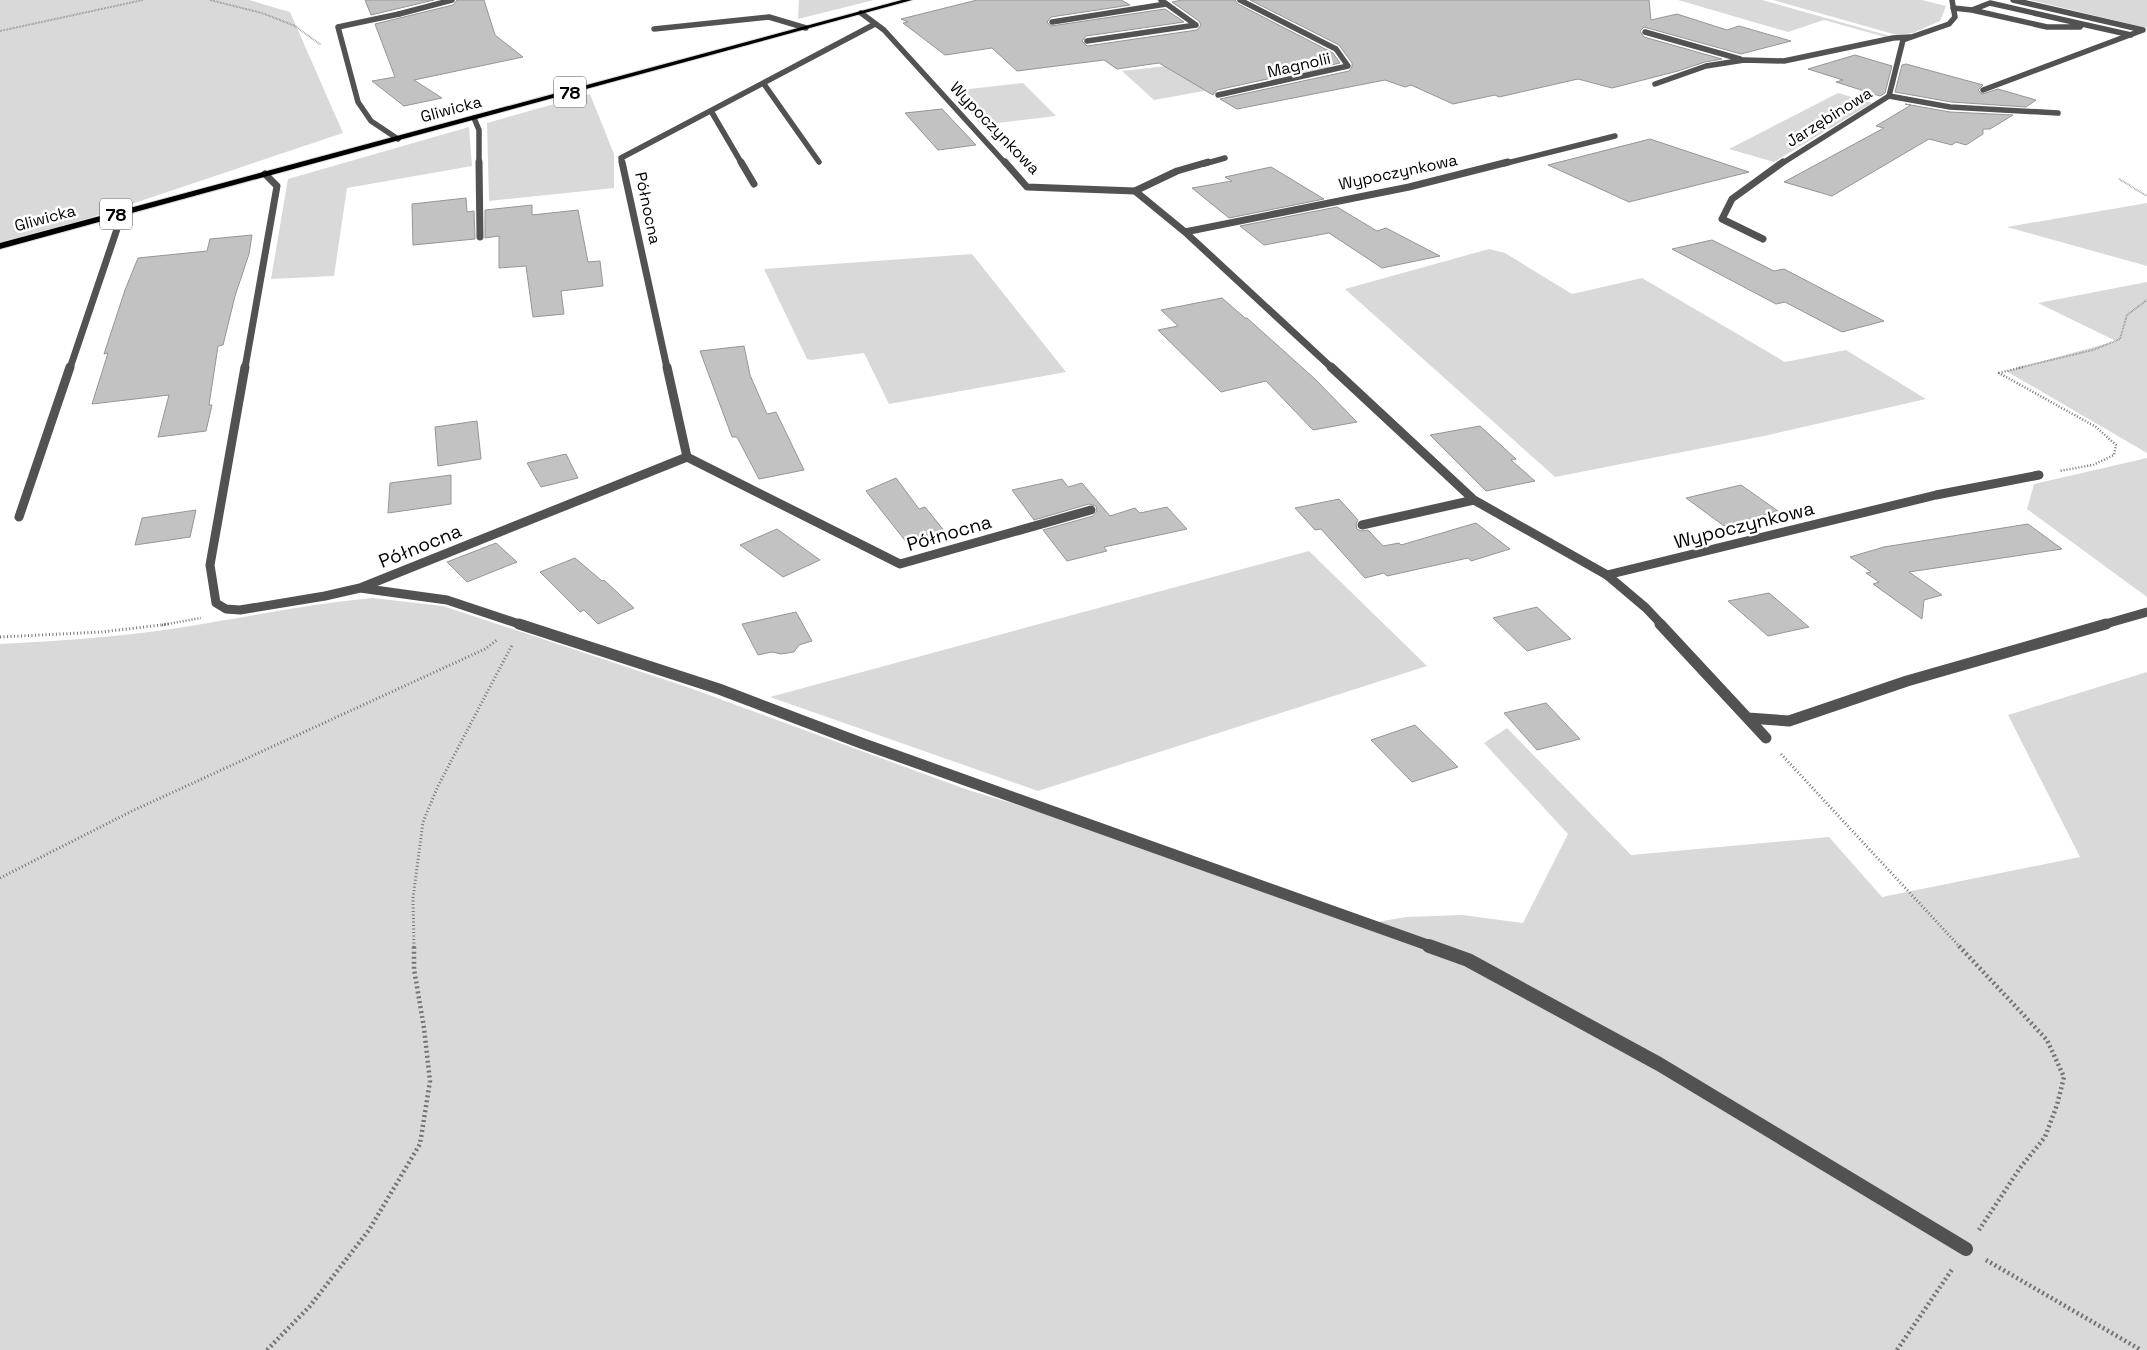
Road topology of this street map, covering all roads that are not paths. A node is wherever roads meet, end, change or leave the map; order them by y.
1 (452, 0) edge
2 (909, 0) edge
3 (1240, 0) edge
4 (1952, 0) edge
5 (2013, 0) edge
6 (1163, 2) edge
7 (1953, 8) junction
8 (1972, 10) junction
9 (861, 13) junction
10 (1052, 22) dead end
11 (875, 24) junction
12 (2081, 26) junction
13 (806, 28) junction
14 (654, 29) dead end
15 (2145, 31) edge
16 (1645, 32) dead end
17 (2131, 35) junction
18 (1910, 37) junction
19 (1088, 41) dead end
20 (1744, 60) junction
21 (764, 84) junction
22 (1655, 84) dead end
23 (1983, 90) dead end
24 (1218, 95) dead end
25 (1889, 96) junction
26 (711, 111) junction
27 (2058, 113) dead end
28 (474, 118) junction
29 (1615, 136) dead end
30 (398, 139) junction
31 (1225, 158) dead end
32 (819, 162) dead end
33 (265, 174) junction
34 (754, 184) dead end
35 (1135, 191) junction
36 (108, 217) junction
37 (1186, 232) junction
38 (480, 237) dead end
39 (1763, 239) dead end
40 (0, 246) edge
41 (687, 457) junction
42 (2039, 475) road end
43 (1474, 500) junction
44 (1091, 510) dead end
45 (18, 517) dead end
46 (1362, 525) dead end
47 (1607, 575) junction
48 (360, 588) junction
49 (2147, 612) edge
50 (1748, 718) junction
51 (1766, 738) road end
52 (1966, 1249) road end

1 - 30 street
2 - 9 main road, Gliwicka / 78
3 - 24 street, Magnolii
4 - 7 street
5 - 15 street
6 - 10 street
6 - 19 street
7 - 8 street
7 - 18 street
8 - 12 street
8 - 12 street
9 - 11 street, Wypoczynkowa
9 - 13 main road, Gliwicka / 78
11 - 21 street, Północna
11 - 35 street, Wypoczynkowa
12 - 17 street
13 - 14 street
13 - 28 main road, Gliwicka / 78
15 - 17 street
16 - 20 street
17 - 23 street
18 - 20 street
18 - 25 street, Jarzębinowa
20 - 22 street
21 - 26 street, Północna
21 - 32 street
25 - 27 street
25 - 39 street, Jarzębinowa
26 - 34 street
26 - 41 street, Północna
28 - 30 main road, Gliwicka / 78
28 - 38 street
29 - 37 street, Wypoczynkowa
30 - 33 main road, Gliwicka / 78
31 - 35 street
33 - 36 main road, Gliwicka / 78
33 - 48 street
35 - 37 street
36 - 40 main road, Gliwicka / 78
36 - 45 street
37 - 43 street
41 - 44 street, Północna
41 - 48 street, Północna
42 - 47 street, Wypoczynkowa
43 - 46 street
43 - 47 street
47 - 50 street
48 - 52 street
49 - 50 street
50 - 51 street

